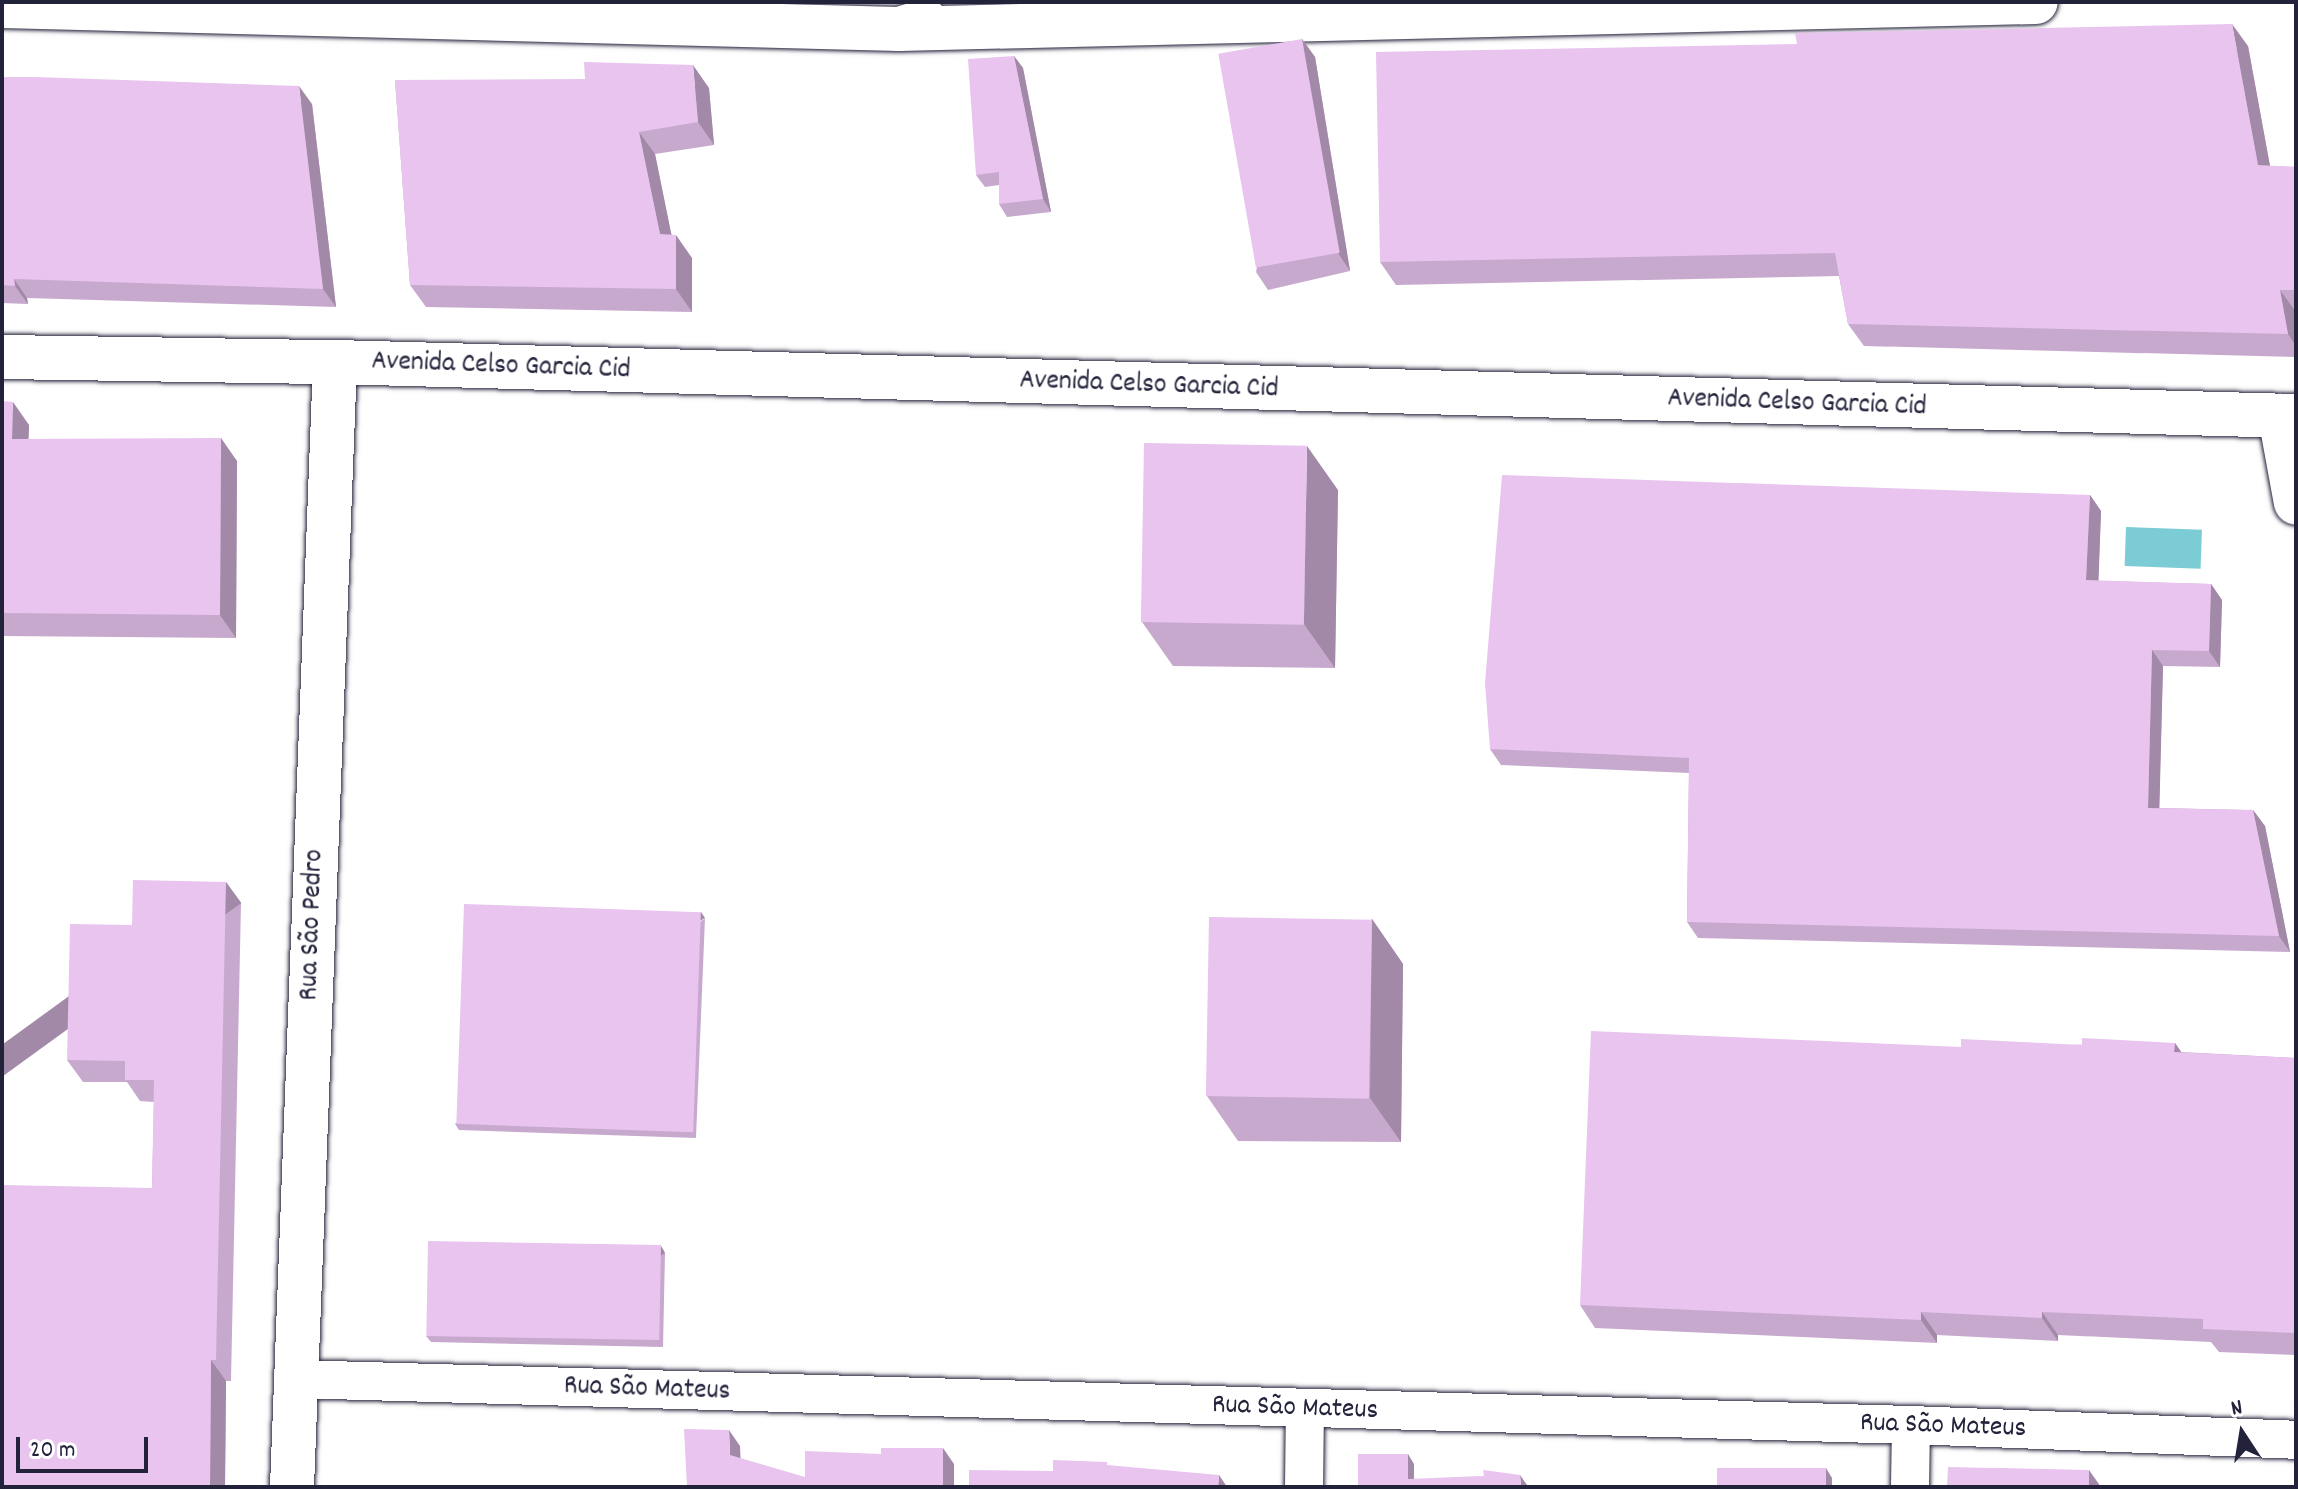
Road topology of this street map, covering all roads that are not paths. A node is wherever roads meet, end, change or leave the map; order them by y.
1 (1000, 2) edge
2 (2036, 2) edge
3 (2, 6) edge
4 (899, 29) junction
5 (2, 357) edge
6 (335, 362) junction
7 (2288, 416) edge
8 (2296, 503) edge
9 (294, 1379) junction
10 (1305, 1409) junction
11 (1911, 1425) junction
12 (2296, 1440) edge
13 (292, 1487) edge
14 (1304, 1487) edge
15 (1910, 1487) edge

1 - 4 street
2 - 4 street
3 - 4 street
5 - 6 street, Avenida Celso Garcia Cid
6 - 7 street, Avenida Celso Garcia Cid
6 - 9 street, Rua São Pedro
7 - 8 street
9 - 10 street, Rua São Mateus
9 - 13 street, Rua São Pedro
10 - 11 street, Rua São Mateus
10 - 14 street
11 - 12 street, Rua São Mateus
11 - 15 street

